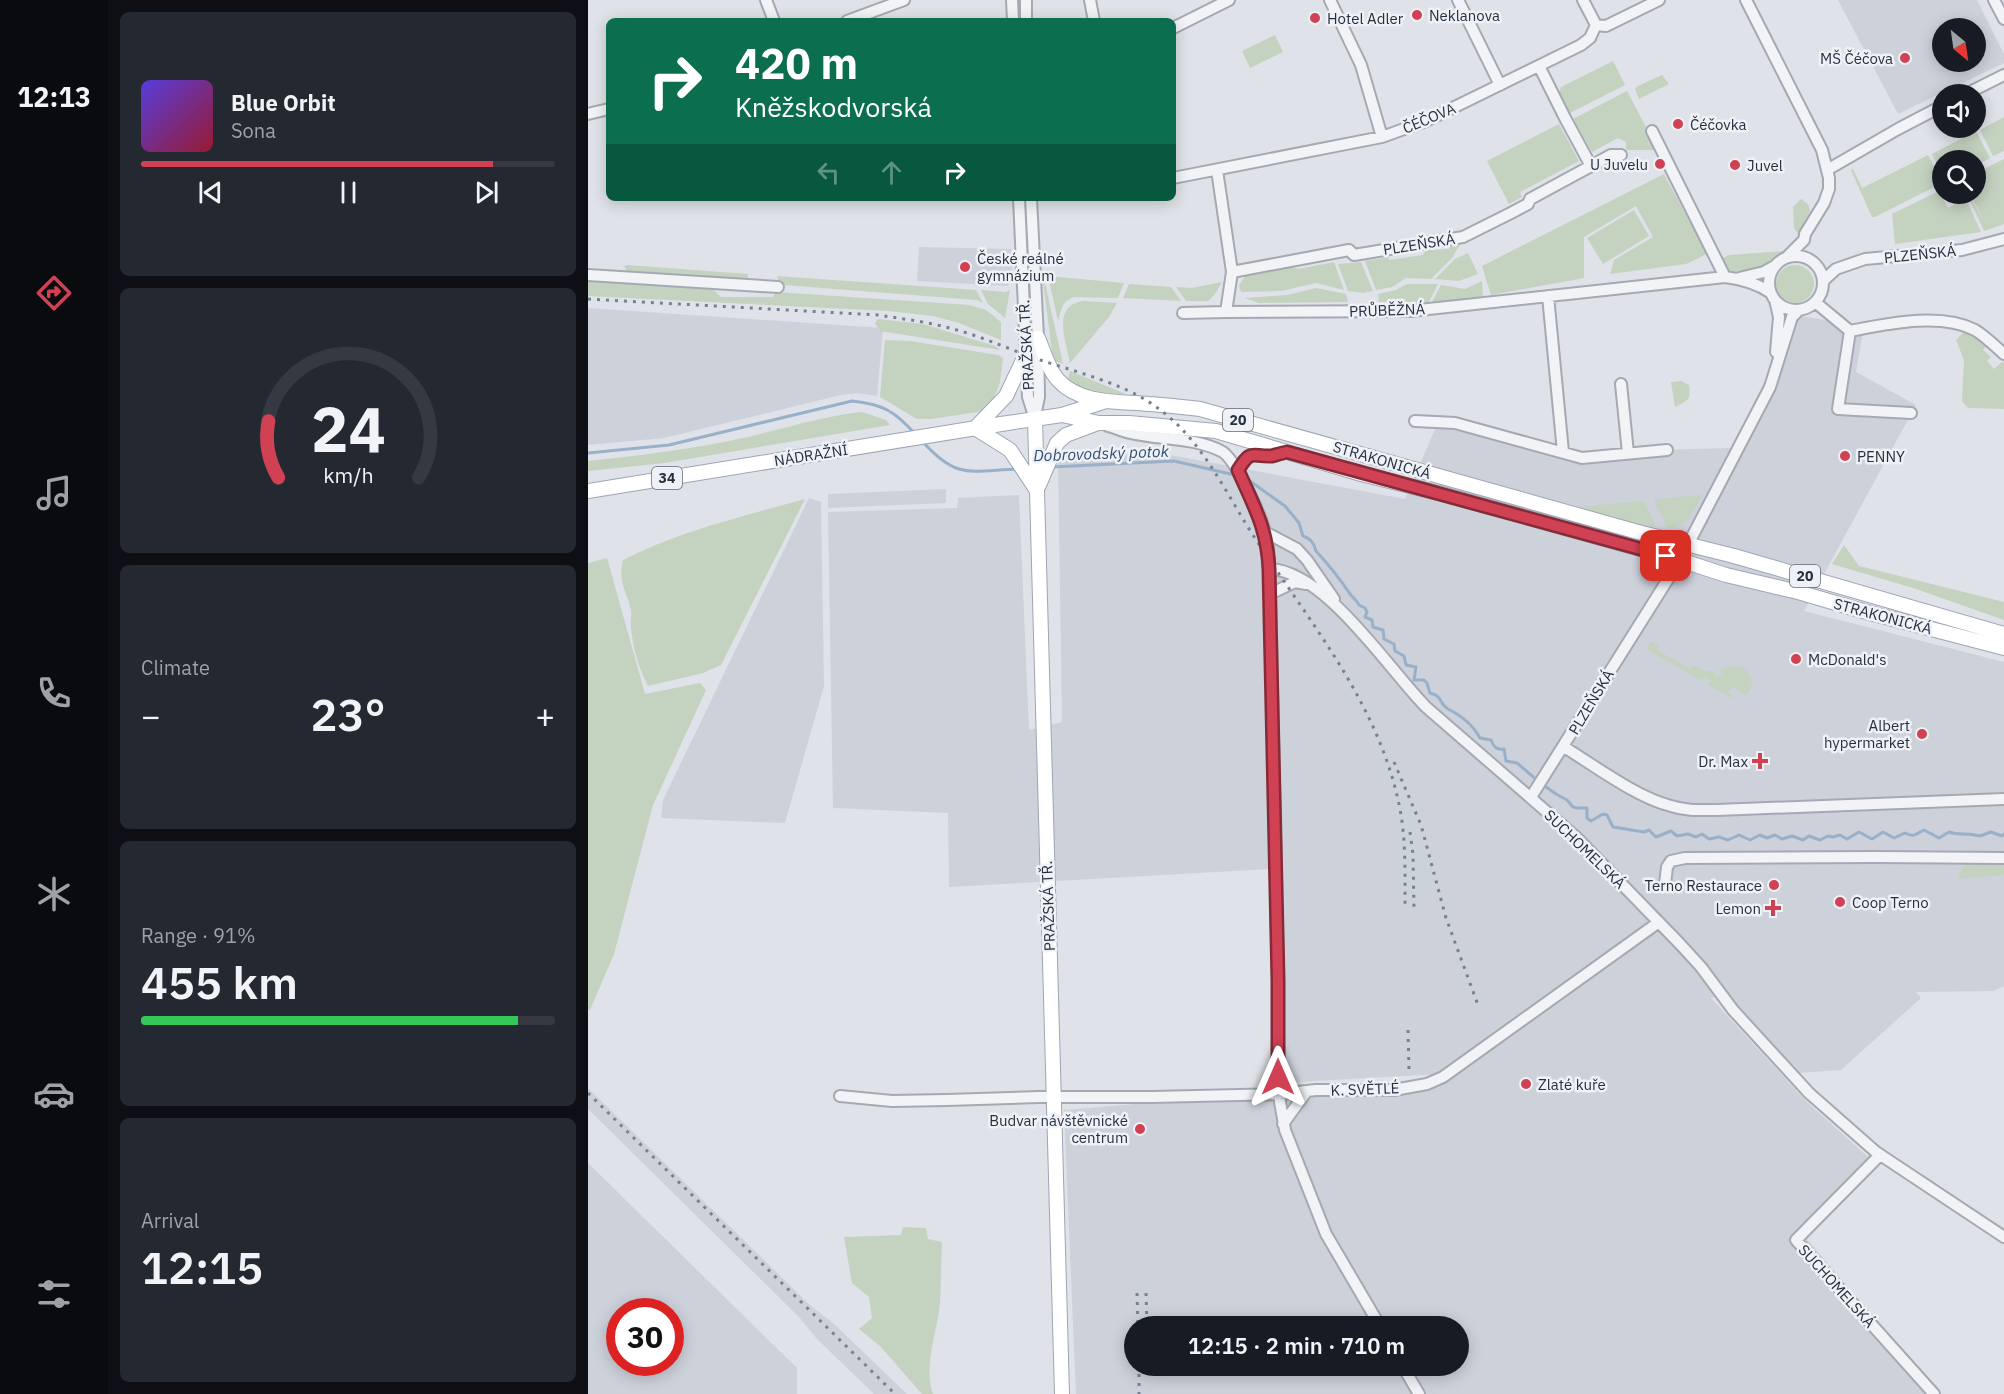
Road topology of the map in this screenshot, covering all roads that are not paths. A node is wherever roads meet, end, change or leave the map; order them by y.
1 (766, 0) edge
2 (904, 0) edge
3 (1012, 0) edge
4 (1026, 0) edge
5 (1090, 0) edge
6 (1229, 0) edge
7 (1330, 0) edge
8 (1458, 0) edge
9 (1583, 0) edge
10 (1659, 0) edge
11 (1746, 0) edge
12 (1994, 0) edge
13 (773, 18) edge
14 (855, 18) edge
15 (1013, 18) edge
16 (1026, 18) edge
17 (1093, 18) edge
18 (2004, 19) edge
19 (1176, 26) edge
20 (1596, 26) junction
21 (1539, 66) junction
22 (2004, 75) edge
23 (1986, 84) edge
24 (1500, 85) junction
25 (606, 110) edge
26 (1932, 111) edge
27 (588, 114) edge
28 (1652, 131) dead end
29 (1382, 137) junction
30 (1621, 155) dead end
31 (1591, 165) junction
32 (1216, 170) junction
33 (1827, 170) junction
34 (1176, 177) edge
35 (1019, 201) edge
36 (1032, 201) edge
37 (2004, 239) edge
38 (1804, 240) junction
39 (1786, 258) junction
40 (1811, 261) junction
41 (1775, 266) junction
42 (1836, 269) junction
43 (1232, 272) junction
44 (588, 275) edge
45 (1725, 277) junction
46 (1739, 278) junction
47 (1822, 281) junction
48 (778, 287) dead end
49 (1548, 296) junction
50 (1773, 296) junction
51 (1815, 302) junction
52 (1799, 310) junction
53 (1226, 312) junction
54 (1183, 313) dead end
55 (1850, 331) junction
56 (1038, 338) junction
57 (1026, 354) junction
58 (2004, 354) edge
59 (1776, 368) junction
60 (1621, 384) dead end
61 (1104, 401) junction
62 (1911, 414) dead end
63 (1062, 415) junction
64 (1035, 419) junction
65 (1414, 421) dead end
66 (1099, 423) junction
67 (975, 428) junction
68 (1667, 450) dead end
69 (1287, 452) junction
70 (1563, 452) junction
71 (1628, 453) junction
72 (1042, 460) junction
73 (1238, 470) junction
74 (1036, 482) junction
75 (588, 491) edge
76 (1265, 532) junction
77 (1688, 544) junction
78 (1680, 560) junction
79 (1269, 569) junction
80 (1308, 584) junction
81 (1270, 594) junction
82 (1339, 607) junction
83 (2004, 634) edge
84 (2004, 648) edge
85 (1564, 747) junction
86 (1534, 793) junction
87 (2004, 799) edge
88 (2004, 858) edge
89 (1665, 884) dead end
90 (1659, 922) junction
91 (1307, 1092) junction
92 (1279, 1094) junction
93 (840, 1096) dead end
94 (1053, 1098) junction
95 (1283, 1124) junction
96 (1880, 1155) junction
97 (2004, 1237) edge
98 (1374, 1316) edge
99 (1408, 1376) edge
100 (1062, 1394) edge
101 (1419, 1394) edge
102 (1934, 1394) edge

1 - 13 street
2 - 14 street
3 - 15 street
4 - 16 street
5 - 17 street
6 - 19 street
7 - 29 street
8 - 24 street
9 - 20 street
10 - 20 street, ČÉČOVA
11 - 33 street
12 - 18 street
20 - 21 street, ČÉČOVA
21 - 24 street, ČÉČOVA
21 - 31 street
22 - 23 street
24 - 29 street, ČÉČOVA
25 - 27 street
26 - 33 street
28 - 45 street
29 - 32 street, ČÉČOVA
30 - 31 street, PLZEŇSKÁ
31 - 43 street, PLZEŇSKÁ
32 - 34 street, ČÉČOVA
32 - 43 street
33 - 38 street
35 - 57 street, PRAŽSKÁ TŘ.
36 - 56 street, PRAŽSKÁ TŘ.
37 - 42 street, PLZEŇSKÁ
38 - 39 street
38 - 40 street
39 - 40 street
39 - 41 street
40 - 42 street
40 - 47 street
41 - 46 street, PRŮBĚŽNÁ
41 - 50 street
42 - 47 street, PLZEŇSKÁ
43 - 53 street
44 - 48 street
45 - 46 street, PRŮBĚŽNÁ
45 - 49 street, PRŮBĚŽNÁ
46 - 50 street, PRŮBĚŽNÁ
47 - 51 street
49 - 53 street, PRŮBĚŽNÁ
49 - 70 street
50 - 52 street
50 - 59 street
51 - 52 street
51 - 55 street
52 - 59 street
53 - 54 street, PRŮBĚŽNÁ
55 - 58 street
55 - 62 street
56 - 61 main road
56 - 64 street, PRAŽSKÁ TŘ.
57 - 64 street, PRAŽSKÁ TŘ.
57 - 67 main road
59 - 77 street
60 - 71 street
61 - 63 main road, 20
61 - 77 main road, STRAKONICKÁ / 20
63 - 64 main road
63 - 66 main road, 20
64 - 67 main road, NÁDRAŽNÍ / 34
64 - 72 main road, PRAŽSKÁ TŘ.
65 - 70 street
66 - 69 main road, STRAKONICKÁ / 20
66 - 72 main road
66 - 73 street
67 - 74 main road
67 - 75 main road, NÁDRAŽNÍ / 34
68 - 71 street
69 - 73 street
69 - 78 main road, STRAKONICKÁ / 20
70 - 71 street
72 - 74 main road, PRAŽSKÁ TŘ.
73 - 76 street
74 - 94 main road, PRAŽSKÁ TŘ.
76 - 79 street
76 - 82 street
77 - 78 street, PLZEŇSKÁ
77 - 83 main road, STRAKONICKÁ / 20
78 - 84 main road, STRAKONICKÁ / 20
78 - 85 street, PLZEŇSKÁ
79 - 80 street, SUCHOMELSKÁ
79 - 81 street
80 - 81 street
80 - 82 street, SUCHOMELSKÁ
81 - 92 street
82 - 86 street, SUCHOMELSKÁ
85 - 86 street, PLZEŇSKÁ
85 - 87 street
86 - 90 street, SUCHOMELSKÁ
88 - 89 street
90 - 91 street, K. SVĚTLÉ
90 - 96 street, SUCHOMELSKÁ
91 - 92 street, K. SVĚTLÉ
91 - 95 street
92 - 94 street, K. SVĚTLÉ
92 - 95 street
93 - 94 street, K. SVĚTLÉ
94 - 100 main road, PRAŽSKÁ TŘ.
95 - 98 street
96 - 97 street, SUCHOMELSKÁ
96 - 102 street, SUCHOMELSKÁ
99 - 101 street

